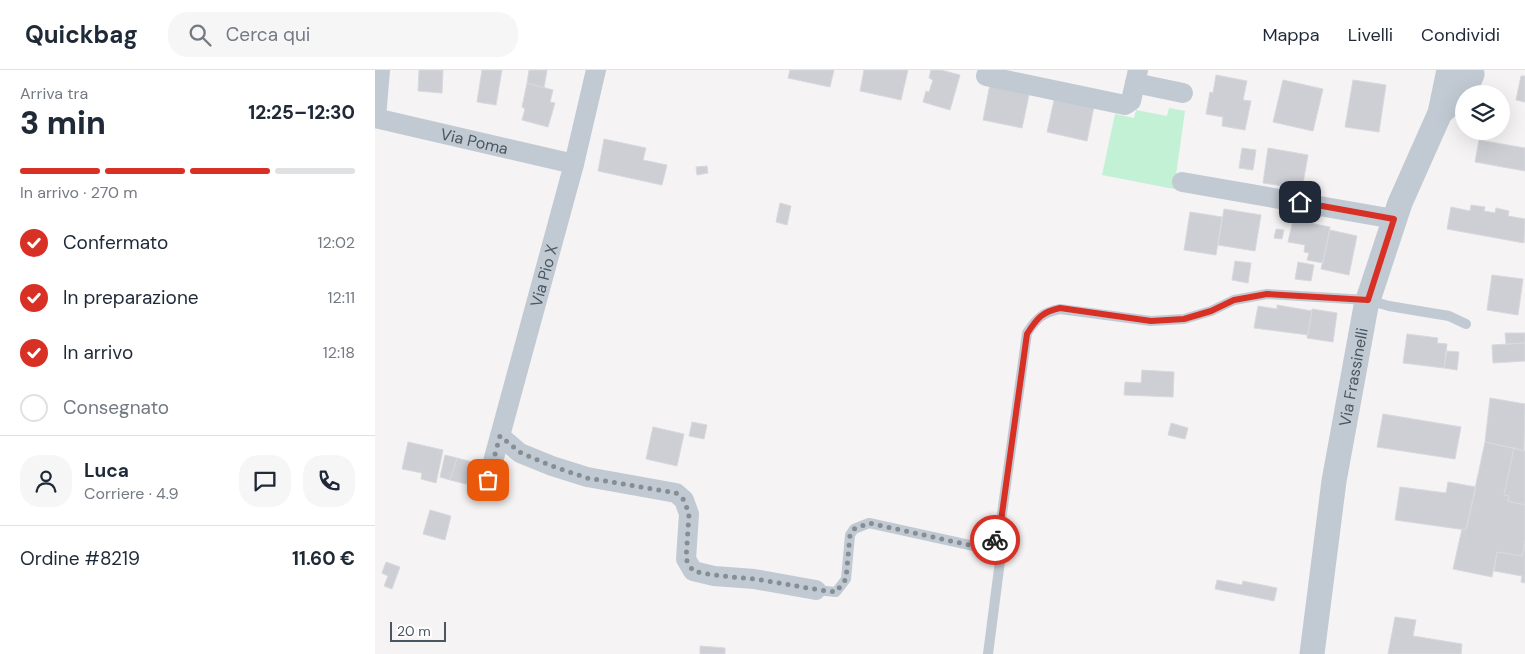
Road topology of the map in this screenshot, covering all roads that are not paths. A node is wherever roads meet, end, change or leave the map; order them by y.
1 (380, 70) edge
2 (596, 70) edge
3 (1464, 71) edge
4 (986, 76) dead end
5 (1137, 77) edge
6 (1183, 93) dead end
7 (375, 118) edge
8 (574, 164) junction
9 (1182, 182) dead end
10 (1394, 219) junction
11 (1368, 300) junction
12 (1467, 324) dead end
13 (500, 436) junction
14 (488, 480) dead end
15 (997, 538) junction
16 (816, 590) joint
17 (988, 654) edge
18 (1313, 654) edge

1 - 7 street
2 - 8 street, Via Pio X
3 - 10 street, Via Frassinelli
4 - 5 street
5 - 6 street
7 - 8 street, Via Poma
8 - 13 street, Via Pio X
9 - 10 street
10 - 11 street, Via Frassinelli
11 - 12 lane
11 - 15 lane
11 - 18 street, Via Frassinelli
13 - 14 street, Via Pio X
13 - 16 street
15 - 16 lane
15 - 17 lane

